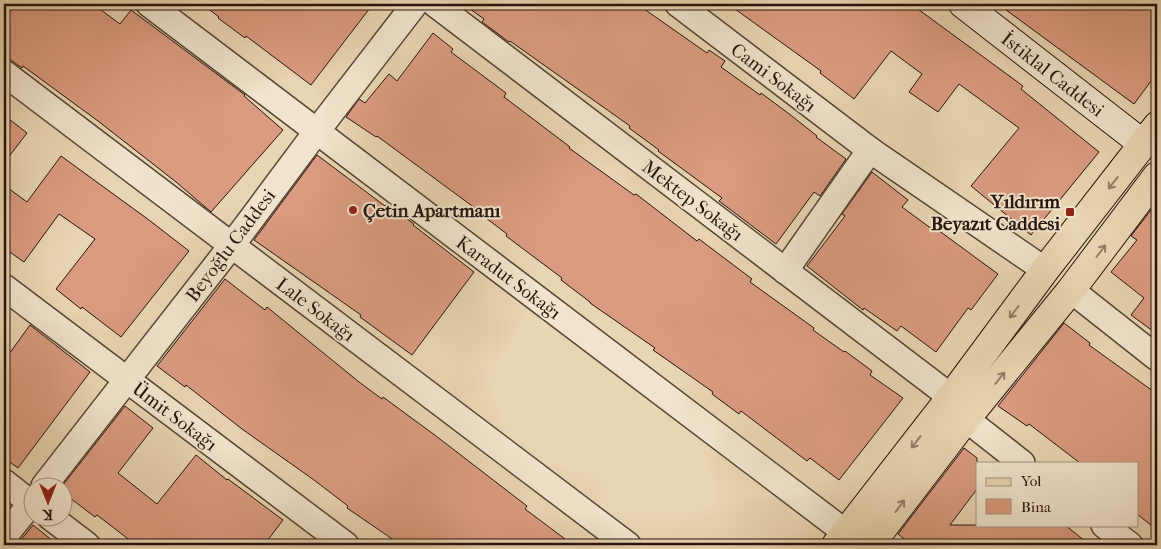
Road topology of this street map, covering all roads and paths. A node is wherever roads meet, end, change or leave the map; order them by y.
1 (149, 4) edge
2 (415, 4) edge
3 (435, 4) edge
4 (678, 4) edge
5 (963, 4) edge
6 (4, 73) edge
7 (317, 131) junction
8 (1152, 142) edge
9 (870, 150) junction
10 (1157, 176) edge
11 (232, 245) junction
12 (1045, 270) junction
13 (785, 271) junction
14 (4, 288) edge
15 (1071, 290) junction
16 (1157, 358) edge
17 (126, 380) junction
18 (951, 397) junction
19 (966, 419) junction
20 (1021, 462) edge
21 (57, 476) edge
22 (4, 482) edge
23 (22, 493) edge
24 (22, 518) edge
25 (65, 526) edge
26 (1105, 526) edge
27 (4, 537) edge
28 (848, 541) edge
29 (87, 545) edge
30 (346, 545) edge
31 (628, 545) edge
32 (870, 545) edge
33 (1130, 545) edge

1 - 7 street, Karadut Sokağı
2 - 7 street, Beyoğlu Caddesi
3 - 13 street, Mektep Sokağı
4 - 9 street, Cami Sokağı
5 - 8 street, İstiklal Caddesi
6 - 11 street, Lale Sokağı
7 - 11 street, Beyoğlu Caddesi
7 - 28 street, Karadut Sokağı
8 -> 12 main road
9 - 12 street, Cami Sokağı
9 - 13 street
15 -> 10 main road
11 - 17 street, Beyoğlu Caddesi
11 - 31 street, Lale Sokağı
12 -> 18 main road
13 - 18 street, Mektep Sokağı
14 - 17 street, Ümit Sokağı
15 - 16 street
19 -> 15 main road
17 - 21 street, Beyoğlu Caddesi
17 - 30 street, Ümit Sokağı
18 -> 28 main road
19 - 20 street
32 -> 19 main road
22 - 23 street
24 - 27 street, Beyoğlu Caddesi
25 - 29 street
26 - 33 street

